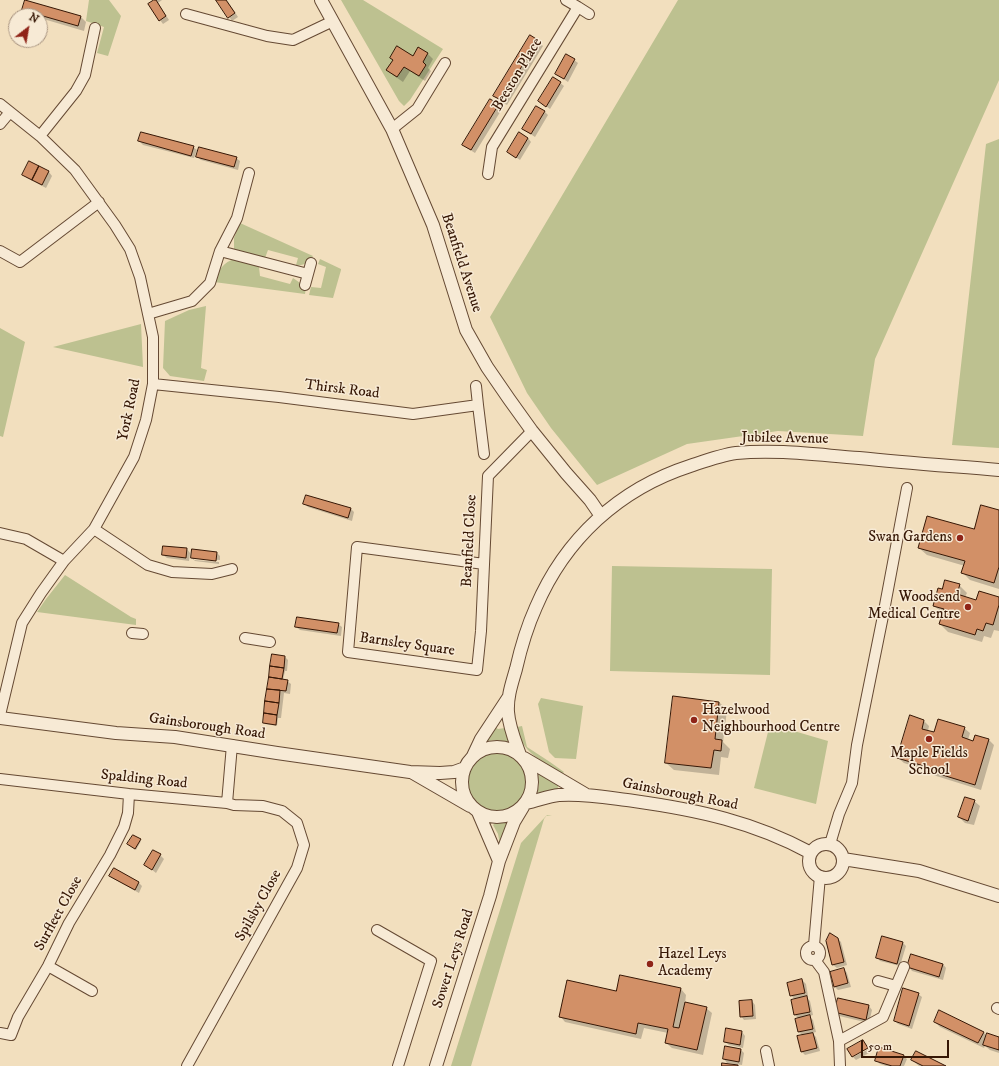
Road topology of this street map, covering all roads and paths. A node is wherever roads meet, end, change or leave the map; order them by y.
1 (321, 0) edge
2 (566, 0) edge
3 (578, 7) junction
4 (186, 14) dead end
5 (589, 14) dead end
6 (334, 22) junction
7 (95, 28) dead end
8 (445, 63) dead end
9 (0, 104) edge
10 (10, 112) junction
11 (0, 124) edge
12 (392, 129) junction
13 (40, 136) junction
14 (249, 173) dead end
15 (488, 174) dead end
16 (99, 202) junction
17 (0, 251) edge
18 (220, 251) junction
19 (310, 263) dead end
20 (308, 274) junction
21 (305, 285) dead end
22 (148, 314) junction
23 (153, 384) junction
24 (476, 386) dead end
25 (478, 405) junction
26 (532, 431) junction
27 (484, 454) dead end
28 (999, 470) edge
29 (907, 488) dead end
30 (601, 516) junction
31 (94, 529) junction
32 (0, 533) edge
33 (64, 561) junction
34 (484, 564) junction
35 (232, 569) dead end
36 (132, 632) dead end
37 (143, 634) dead end
38 (245, 638) dead end
39 (270, 642) dead end
40 (477, 670) joint
41 (508, 698) junction
42 (0, 715) edge
43 (0, 718) edge
44 (232, 745) junction
45 (473, 756) junction
46 (522, 756) junction
47 (465, 768) junction
48 (410, 772) junction
49 (0, 779) edge
50 (129, 794) junction
51 (585, 794) junction
52 (227, 803) junction
53 (525, 805) junction
54 (474, 809) junction
55 (830, 844) junction
56 (811, 853) junction
57 (843, 860) junction
58 (499, 861) junction
59 (820, 876) junction
60 (999, 896) edge
61 (377, 930) dead end
62 (48, 966) junction
63 (904, 967) dead end
64 (878, 981) dead end
65 (896, 986) junction
66 (92, 992) dead end
67 (0, 1032) edge
68 (838, 1041) junction
69 (766, 1051) dead end
70 (187, 1066) edge
71 (398, 1066) edge
72 (436, 1066) edge
73 (769, 1066) edge
74 (840, 1066) edge

1 - 6 street, Beanfield Avenue
2 - 3 street
3 - 5 street
3 - 15 street, Beeston Place
4 - 6 street
6 - 12 street, Beanfield Avenue
7 - 13 street
8 - 12 street
9 - 10 street, York Road
10 - 11 street
10 - 13 street, York Road
12 - 26 street, Beanfield Avenue
13 - 16 street, York Road
14 - 18 street
16 - 17 street
16 - 22 street, York Road
18 - 20 street
18 - 22 street
19 - 20 street
20 - 21 street
22 - 23 street, York Road
23 - 25 street, Thirsk Road
23 - 31 street, York Road
24 - 25 street
25 - 27 street
26 - 30 street, Beanfield Avenue
26 - 34 street, Beanfield Close
28 - 30 street, Jubilee Avenue
29 - 55 street
30 - 41 street, Jubilee Avenue
31 - 33 street, York Road
31 - 35 street
32 - 33 street
33 - 42 street, York Road
34 - 40 street, Beanfield Close
34 - 40 street, Barnsley Square
36 - 37 street
38 - 39 street
41 - 45 street, Jubilee Avenue
41 - 46 street, Jubilee Avenue
43 - 44 street, Gainsborough Road
44 - 48 street, Gainsborough Road
44 - 52 street
45 - 46 street
45 - 47 street
46 - 51 street, Gainsborough Road
46 - 53 street
47 - 48 street, Gainsborough Road
47 - 54 street
48 - 54 street, Gainsborough Road
49 - 50 street, Spalding Road
50 - 52 street, Spalding Road
50 - 62 street, Surfleet Close
51 - 53 street, Gainsborough Road
51 - 56 street, Gainsborough Road
52 - 70 street, Spilsby Close
53 - 54 street
53 - 58 street, Sower Leys Road
54 - 58 street
55 - 56 street
55 - 57 street
56 - 59 street
57 - 59 street
57 - 60 street
58 - 72 street, Sower Leys Road
59 - 68 street
61 - 71 street
62 - 66 street
62 - 67 street, Surfleet Close
63 - 65 street
64 - 65 street
65 - 68 street
68 - 74 street
69 - 73 street

